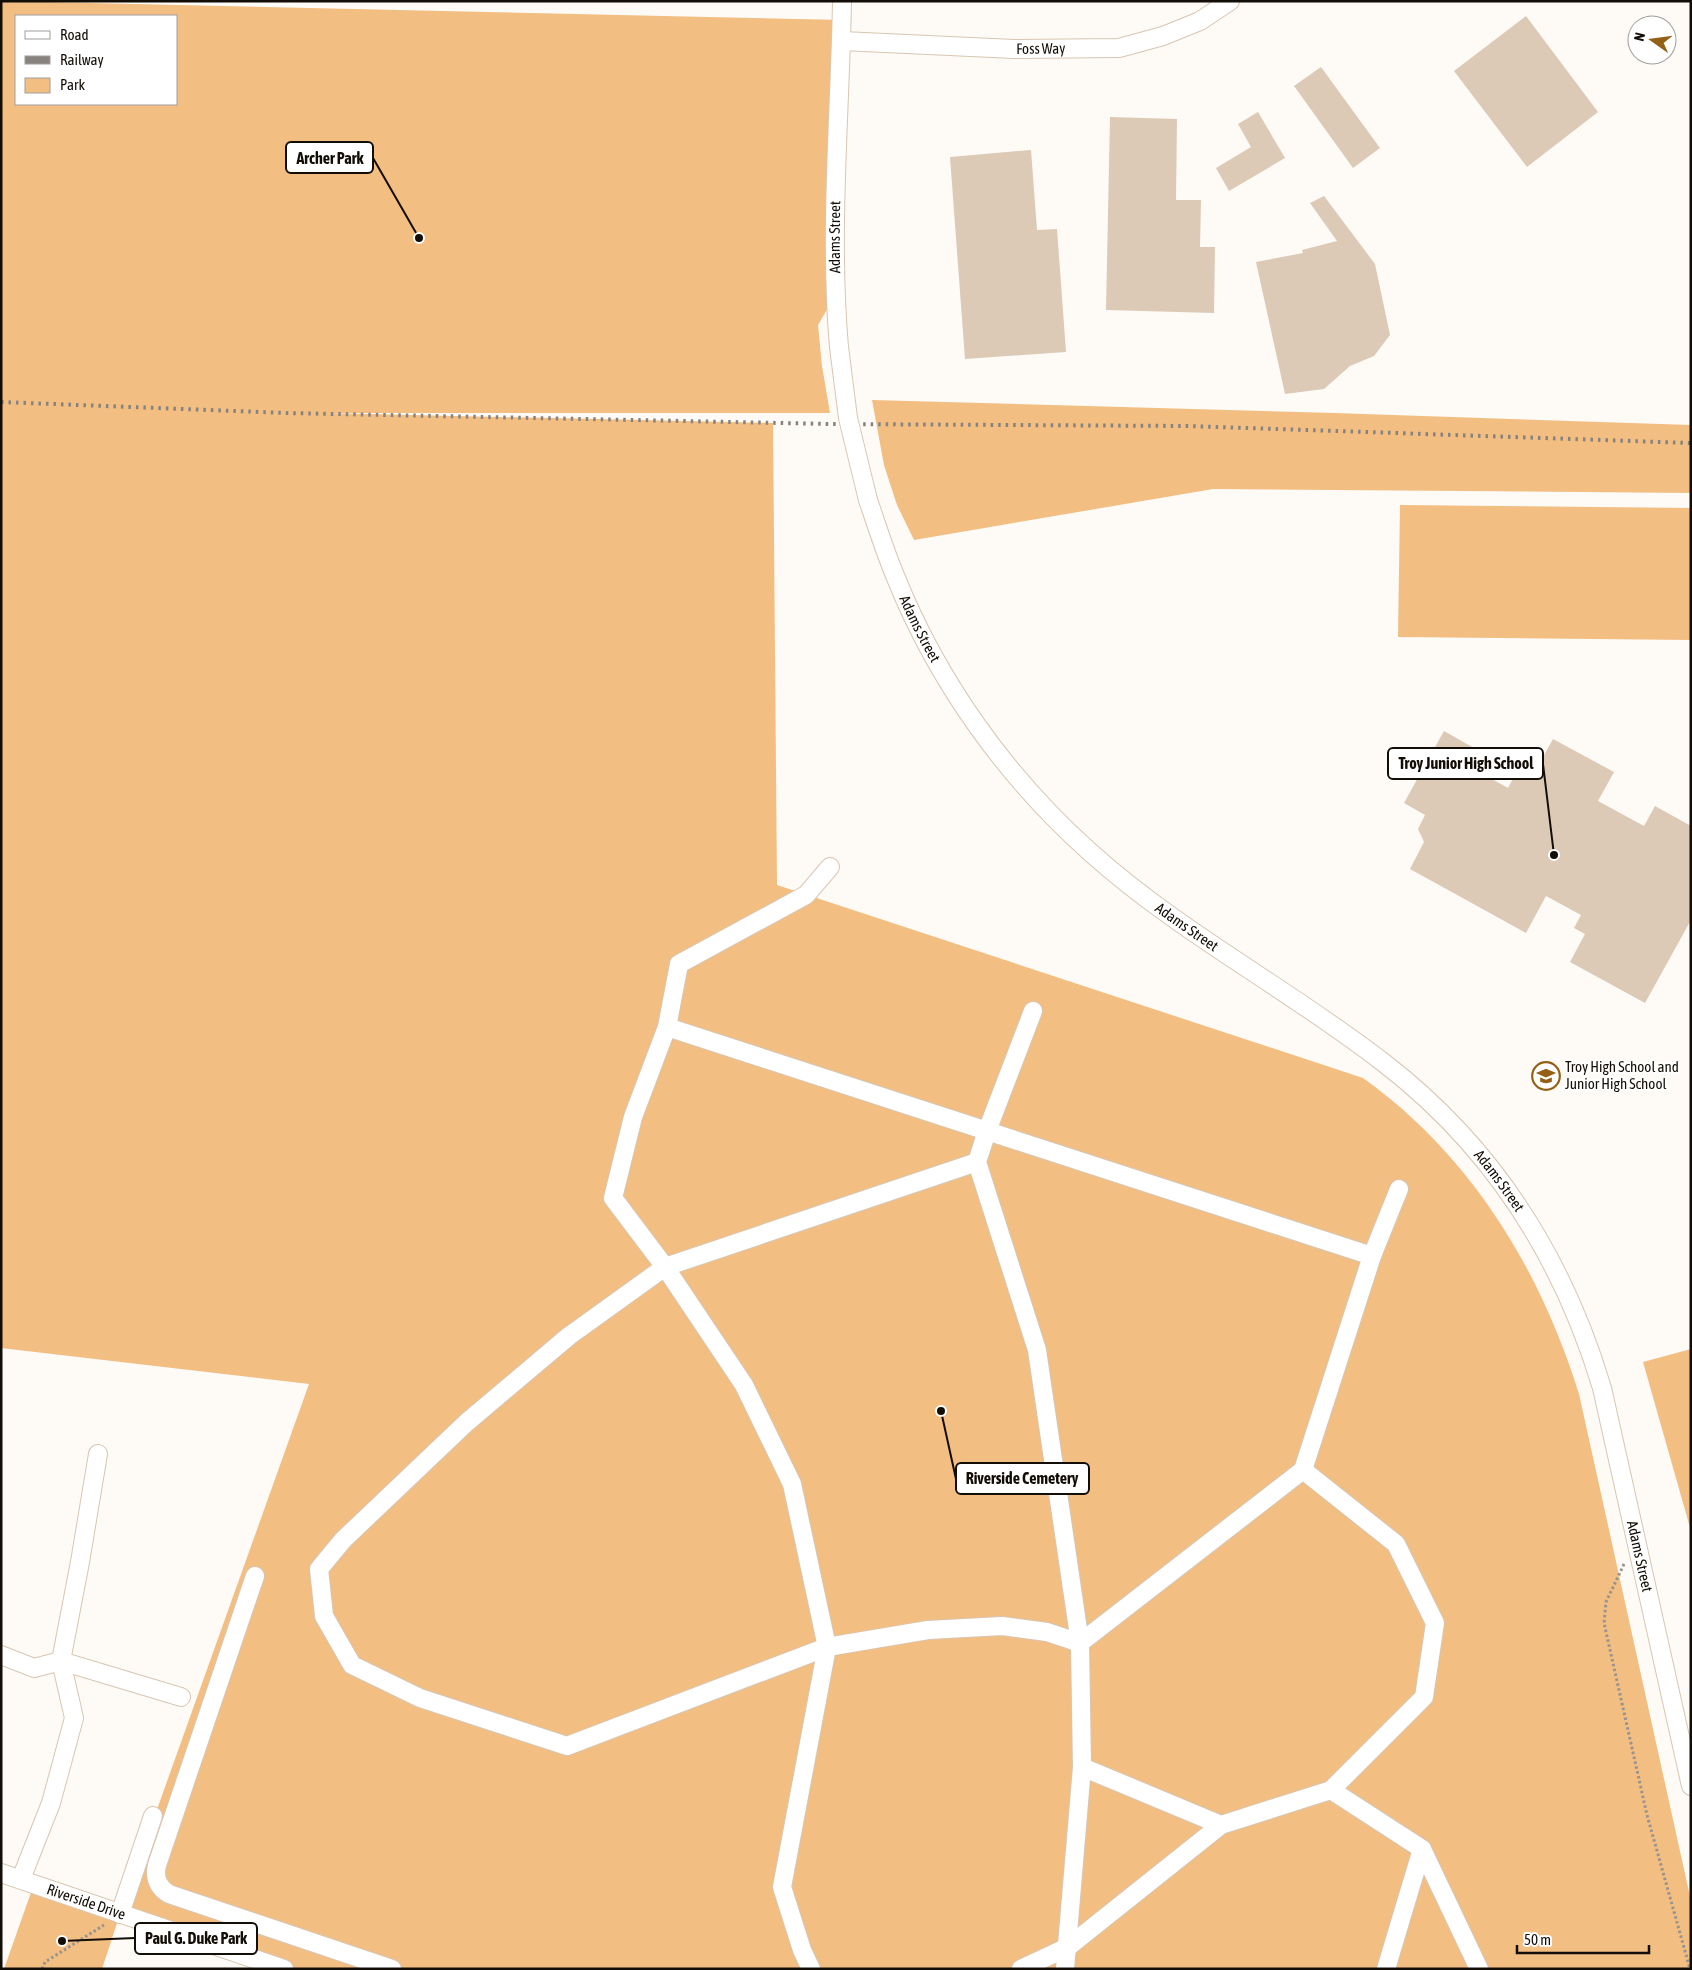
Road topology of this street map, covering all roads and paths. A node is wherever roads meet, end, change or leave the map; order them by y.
1 (842, 1) edge
2 (1230, 1) edge
3 (842, 41) junction
4 (830, 867) dead end
5 (1033, 1011) dead end
6 (667, 1027) junction
7 (987, 1131) junction
8 (977, 1162) junction
9 (1399, 1189) dead end
10 (1372, 1256) junction
11 (665, 1267) junction
12 (98, 1454) dead end
13 (1303, 1470) junction
14 (1624, 1564) dead end
15 (255, 1576) dead end
16 (1080, 1643) junction
17 (828, 1646) junction
18 (1, 1654) edge
19 (61, 1661) junction
20 (181, 1697) dead end
21 (1082, 1767) junction
22 (1691, 1786) edge
23 (1331, 1790) junction
24 (153, 1816) dead end
25 (1221, 1825) junction
26 (1422, 1850) junction
27 (1, 1872) edge
28 (21, 1879) junction
29 (120, 1914) junction
30 (1068, 1947) junction
31 (42, 1969) edge
32 (284, 1969) edge
33 (392, 1969) edge
34 (811, 1969) edge
35 (1021, 1969) edge
36 (1065, 1969) edge
37 (1386, 1969) edge
38 (1479, 1969) edge
39 (1690, 1969) edge

1 - 3 street, Adams Street
2 - 3 street, Foss Way
3 - 22 street, Adams Street, bridge
4 - 6 street
5 - 7 street
6 - 7 street
6 - 11 street
7 - 8 street
7 - 10 street
8 - 11 street
8 - 16 street
9 - 10 street
10 - 13 street
11 - 17 street
11 - 17 street
12 - 19 street
13 - 16 street
13 - 23 street
14 - 39 path
15 - 33 street
16 - 17 street
16 - 21 street
17 - 34 street
18 - 19 street
19 - 20 street
19 - 28 street
21 - 25 street
21 - 30 street
23 - 25 street
23 - 26 street
24 - 29 street
25 - 30 street
26 - 37 street
26 - 38 street
27 - 28 street, Riverside Drive
28 - 29 street, Riverside Drive
29 - 31 path
29 - 32 street, Riverside Drive
30 - 35 street
30 - 36 street

